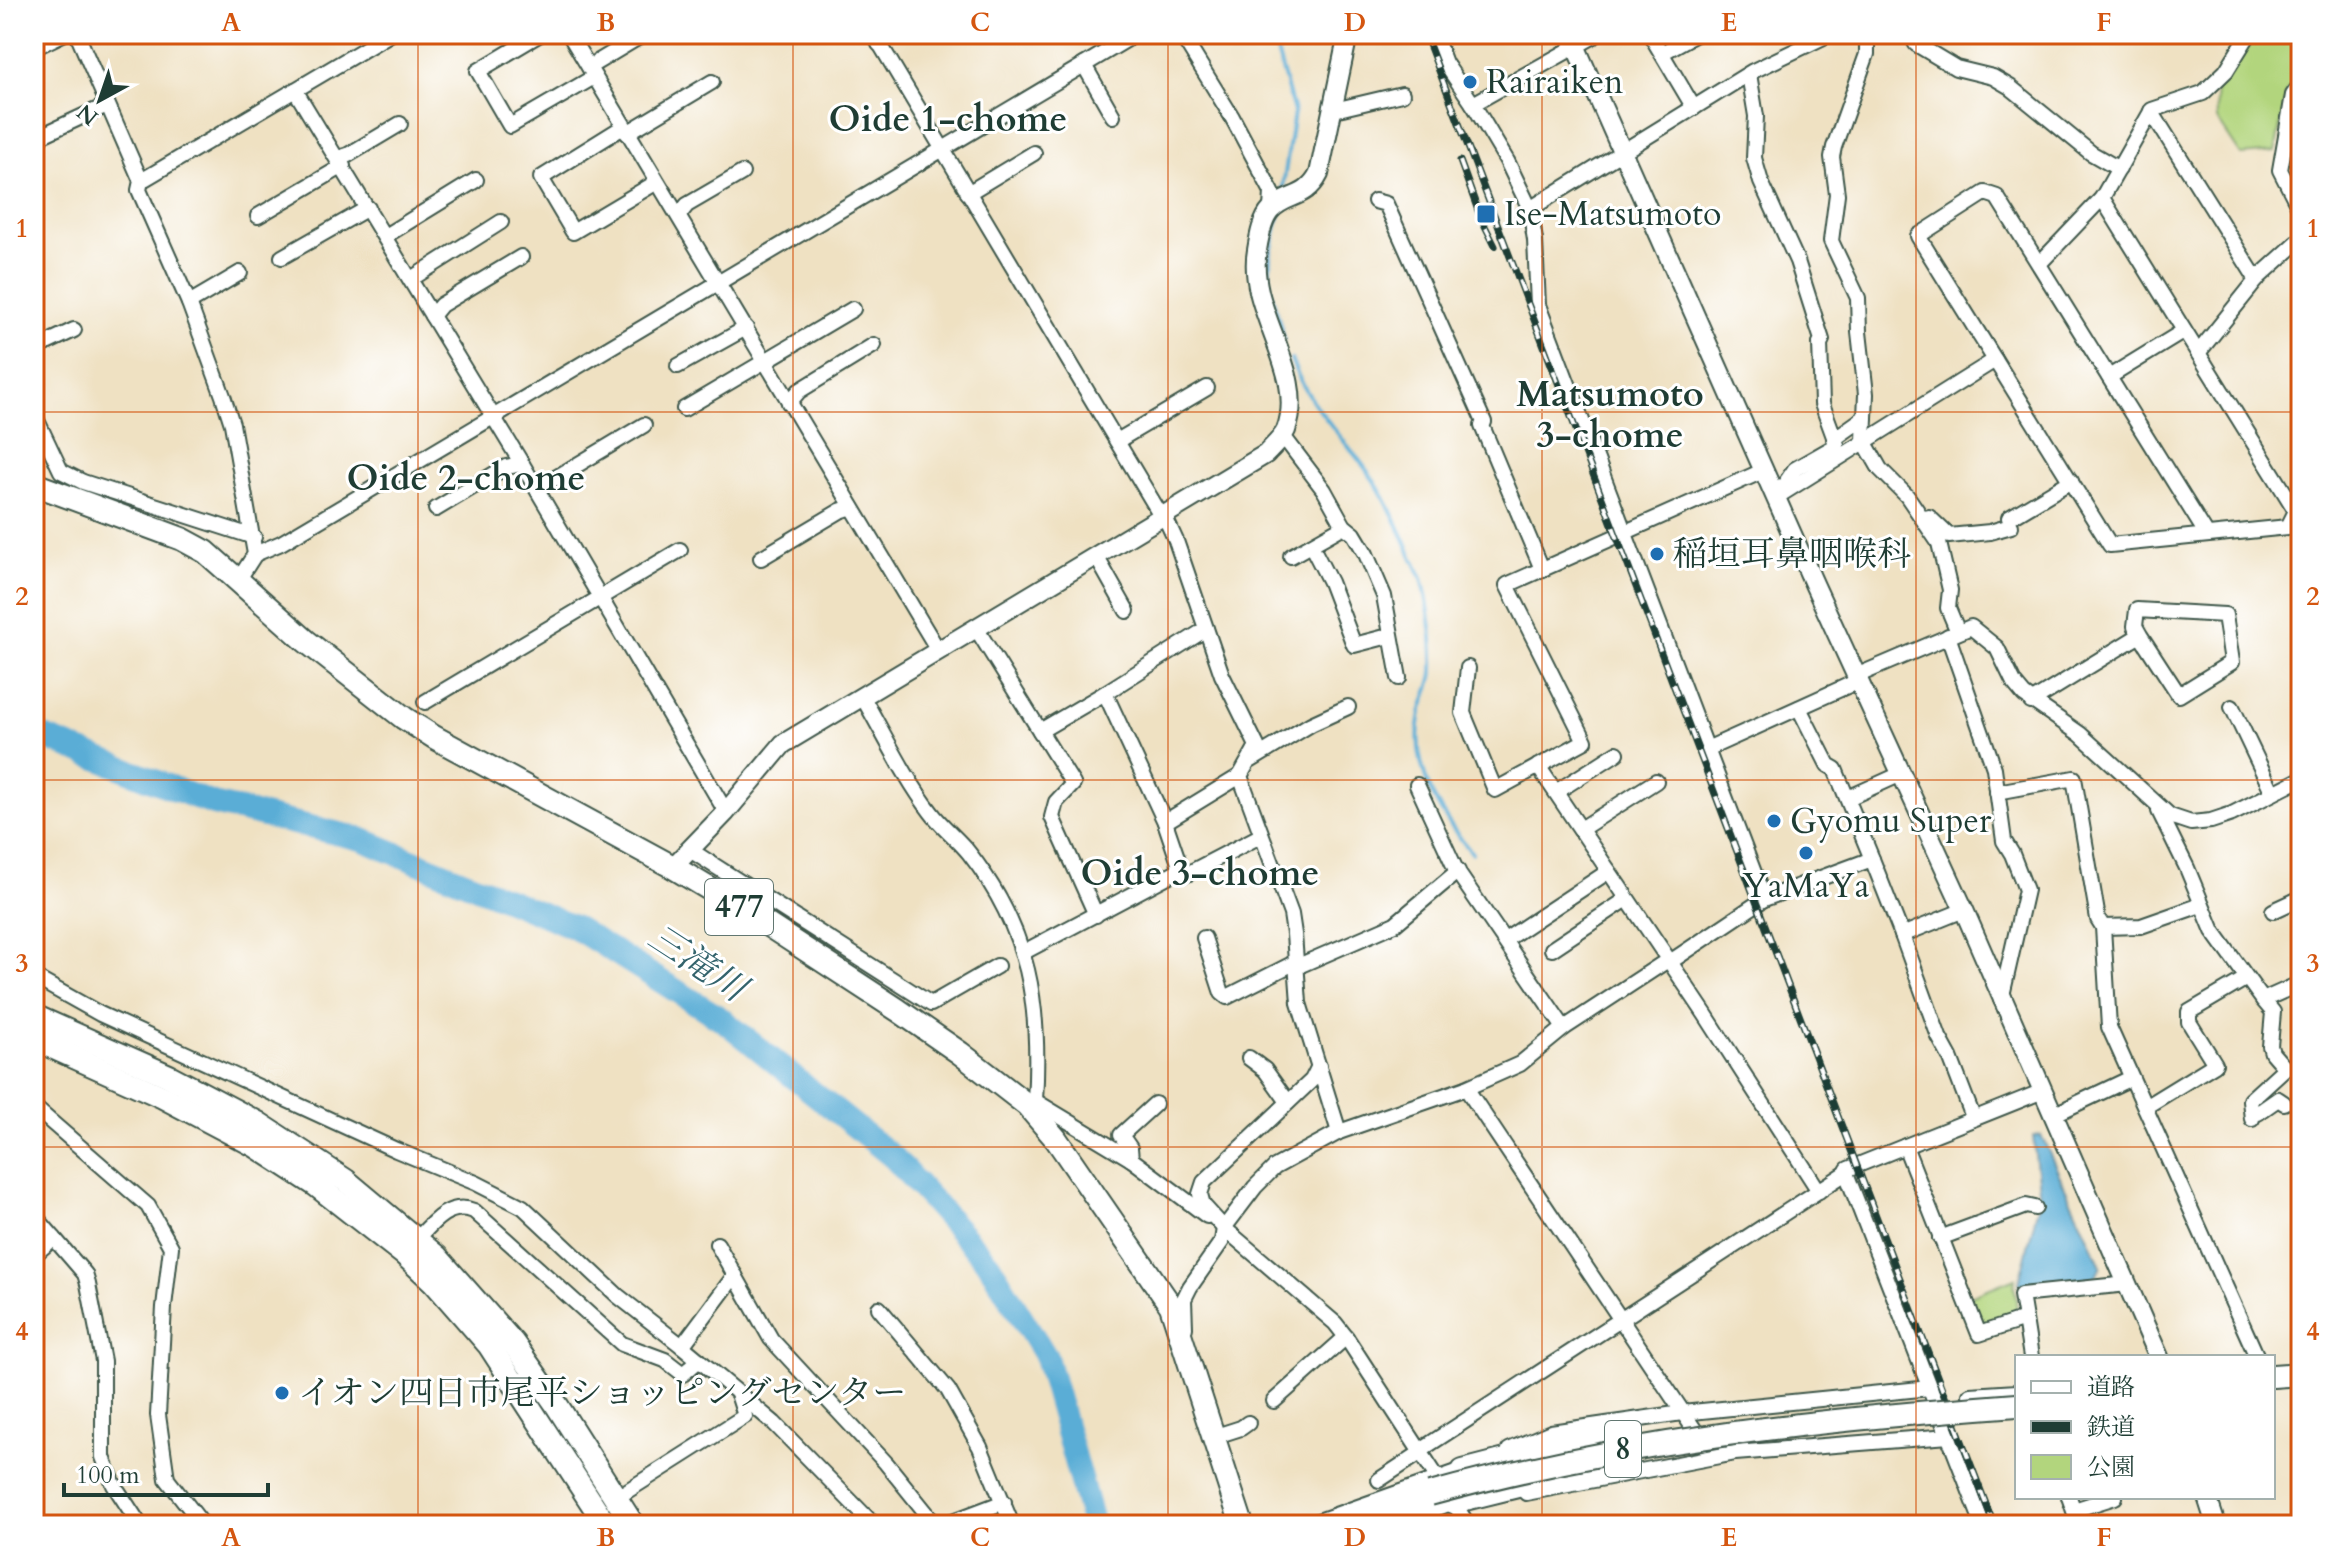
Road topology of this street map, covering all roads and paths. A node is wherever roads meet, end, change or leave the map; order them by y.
1 (63, 34) edge
2 (77, 34) edge
3 (390, 34) edge
4 (540, 34) edge
5 (569, 34) edge
6 (644, 34) edge
7 (895, 34) edge
8 (1136, 34) edge
9 (1181, 34) edge
10 (1348, 34) edge
11 (1434, 34) edge
12 (1598, 34) edge
13 (1650, 34) edge
14 (1696, 34) edge
15 (1867, 34) edge
16 (1911, 34) edge
17 (2249, 34) edge
18 (1827, 35) edge
19 (876, 39) edge
20 (1573, 40) edge
21 (34, 48) edge
22 (1662, 53) junction
23 (1084, 65) junction
24 (591, 72) junction
25 (1749, 74) junction
26 (712, 82) dead end
27 (2301, 84) edge
28 (295, 90) junction
29 (1402, 94) dead end
30 (1473, 104) junction
31 (107, 105) junction
32 (1694, 108) junction
33 (1334, 110) junction
34 (2151, 111) junction
35 (1113, 116) dead end
36 (400, 124) dead end
37 (625, 130) junction
38 (34, 139) edge
39 (942, 149) junction
40 (1034, 153) dead end
41 (1623, 154) junction
42 (340, 162) junction
43 (2119, 169) junction
44 (742, 173) dead end
45 (476, 180) dead end
46 (141, 181) junction
47 (657, 182) junction
48 (968, 193) junction
49 (2102, 198) junction
50 (1375, 201) dead end
51 (1277, 206) junction
52 (368, 208) junction
53 (1530, 209) junction
54 (2301, 211) edge
55 (679, 215) junction
56 (258, 216) dead end
57 (501, 222) dead end
58 (385, 236) junction
59 (2301, 239) edge
60 (282, 257) dead end
61 (521, 257) dead end
62 (2039, 264) junction
63 (240, 273) dead end
64 (411, 279) junction
65 (2257, 280) junction
66 (720, 283) junction
67 (189, 303) junction
68 (853, 309) dead end
69 (432, 316) junction
70 (746, 328) junction
71 (74, 330) dead end
72 (2184, 331) junction
73 (874, 345) dead end
74 (34, 349) edge
75 (2198, 353) junction
76 (1995, 360) junction
77 (765, 361) junction
78 (678, 366) dead end
79 (2109, 377) junction
80 (1207, 388) dead end
81 (789, 403) junction
82 (684, 409) dead end
83 (34, 414) edge
84 (493, 416) junction
85 (1865, 417) junction
86 (644, 425) dead end
87 (1283, 436) junction
88 (1834, 439) junction
89 (1867, 440) junction
90 (1117, 441) junction
91 (522, 464) junction
92 (1765, 470) junction
93 (2071, 481) junction
94 (34, 484) edge
95 (537, 489) junction
96 (1776, 497) junction
97 (852, 507) junction
98 (436, 509) dead end
99 (1163, 516) junction
100 (1344, 526) junction
101 (1624, 531) junction
102 (2207, 535) junction
103 (254, 537) junction
104 (1311, 545) junction
105 (680, 550) dead end
106 (255, 554) junction
107 (1096, 556) junction
108 (1291, 556) dead end
109 (761, 558) dead end
110 (1542, 569) junction
111 (239, 579) junction
112 (600, 597) junction
113 (1127, 611) dead end
114 (976, 628) junction
115 (1206, 629) junction
116 (1953, 634) junction
117 (2140, 635) junction
118 (1389, 636) junction
119 (938, 650) junction
120 (1468, 668) dead end
121 (1399, 678) dead end
122 (1857, 678) junction
123 (1105, 693) junction
124 (862, 696) junction
125 (425, 702) dead end
126 (2031, 702) junction
127 (1348, 707) dead end
128 (2232, 707) dead end
129 (1799, 708) junction
130 (1040, 731) junction
131 (1707, 749) junction
132 (1617, 753) dead end
133 (1538, 766) junction
134 (1243, 770) junction
135 (1901, 774) junction
136 (2301, 779) edge
137 (1656, 781) dead end
138 (1417, 785) dead end
139 (1556, 792) junction
140 (1997, 792) junction
141 (2273, 793) junction
142 (1848, 798) junction
143 (2155, 804) junction
144 (726, 812) junction
145 (1165, 822) junction
146 (1581, 829) junction
147 (1260, 836) junction
148 (690, 850) junction
149 (1872, 859) junction
150 (673, 867) junction
151 (1181, 869) junction
152 (1458, 871) junction
153 (1609, 871) junction
154 (2301, 898) edge
155 (1627, 899) junction
156 (1764, 899) junction
157 (2201, 905) junction
158 (1964, 910) junction
159 (2273, 911) dead end
160 (1096, 915) junction
161 (2103, 927) junction
162 (1902, 935) junction
163 (1204, 938) dead end
164 (1505, 940) junction
165 (1552, 949) dead end
166 (1024, 952) junction
167 (1669, 961) junction
168 (1296, 965) junction
169 (997, 966) dead end
170 (34, 977) edge
171 (2245, 979) junction
172 (2301, 983) edge
173 (2001, 1000) junction
174 (2263, 1000) junction
175 (34, 1016) edge
176 (1564, 1028) junction
177 (34, 1039) edge
178 (1249, 1058) dead end
179 (1319, 1066) junction
180 (2131, 1078) junction
181 (1466, 1088) junction
182 (2043, 1091) junction
183 (1288, 1102) junction
184 (1031, 1103) junction
185 (2284, 1103) dead end
186 (1155, 1104) dead end
187 (34, 1107) edge
188 (2145, 1107) junction
189 (2053, 1115) junction
190 (1973, 1117) junction
191 (1339, 1132) junction
192 (1905, 1146) junction
193 (1131, 1159) junction
194 (1846, 1173) junction
195 (1819, 1191) junction
196 (2035, 1208) dead end
197 (34, 1215) edge
198 (1224, 1228) junction
199 (54, 1238) junction
200 (1940, 1238) junction
201 (717, 1244) dead end
202 (410, 1247) junction
203 (34, 1255) edge
204 (735, 1275) junction
205 (2128, 1284) junction
206 (879, 1308) dead end
207 (2025, 1319) junction
208 (1619, 1320) junction
209 (1346, 1337) junction
210 (682, 1346) junction
211 (1186, 1354) junction
212 (2031, 1355) edge
213 (2158, 1355) edge
214 (2256, 1355) edge
215 (699, 1360) junction
216 (2301, 1374) edge
217 (2275, 1376) edge
218 (1930, 1388) junction
219 (2015, 1392) edge
220 (738, 1394) junction
221 (1970, 1395) dead end
222 (1839, 1398) junction
223 (1274, 1401) dead end
224 (2015, 1405) edge
225 (1682, 1413) junction
226 (1819, 1421) junction
227 (1248, 1423) dead end
228 (1949, 1436) junction
229 (1213, 1437) junction
230 (1844, 1445) junction
231 (1419, 1452) junction
232 (1713, 1458) junction
233 (1463, 1471) junction
234 (1379, 1480) dead end
235 (1434, 1486) junction
236 (1498, 1491) junction
237 (616, 1498) junction
238 (2102, 1499) edge
239 (2208, 1499) edge
240 (1004, 1502) junction
241 (1453, 1502) junction
242 (2071, 1504) edge
243 (140, 1525) edge
244 (203, 1525) edge
245 (606, 1525) edge
246 (633, 1525) edge
247 (874, 1525) edge
248 (936, 1525) edge
249 (943, 1525) edge
250 (1012, 1525) edge
251 (1242, 1525) edge
252 (1307, 1525) edge
253 (1339, 1525) edge
254 (1391, 1525) edge
255 (1468, 1525) edge
256 (1983, 1525) edge
257 (2079, 1525) edge
258 (2216, 1525) edge

1 - 21 street
2 - 31 street
3 - 28 street
4 - 24 street
5 - 24 street
6 - 24 street
7 - 19 street
8 - 23 street
9 - 51 street
10 - 33 street
11 - 30 street
12 - 20 street
13 - 22 street
14 - 22 street
15 - 85 street
16 - 43 street
17 - 34 street
18 - 25 street
19 - 39 street
20 - 30 street
20 - 41 street
22 - 32 street
23 - 35 street
23 - 39 street
24 - 37 street
25 - 32 street
25 - 88 street
26 - 37 street
27 - 54 street
28 - 42 street
28 - 46 street
29 - 33 street
30 - 53 street
31 - 38 street
31 - 46 street
32 - 41 street
33 - 51 street
34 - 43 street
34 - 65 street
36 - 42 street
37 - 47 street
37 - 47 street
39 - 48 street
39 - 66 street
40 - 48 street
41 - 53 street
41 - 92 street
42 - 52 street
42 - 56 street
43 - 49 street
44 - 55 street
45 - 58 street
46 - 67 street
47 - 55 street
48 - 90 street
49 - 62 street
49 - 72 street
50 - 110 street
51 - 87 street
52 - 58 street
52 - 60 street
53 - 101 street
55 - 66 street
57 - 64 street
58 - 64 street
59 - 65 street
61 - 69 street
62 - 76 street
62 - 79 street
63 - 67 street
64 - 69 street
65 - 75 street
66 - 70 street
66 - 84 street
67 - 103 street
68 - 77 street
69 - 84 street
70 - 77 street
70 - 78 street
71 - 74 street
72 - 75 street
72 - 79 street
73 - 81 street
75 - 102 street
76 - 89 street
76 - 93 street
77 - 81 street
77 - 82 street
79 - 102 street
80 - 90 street
81 - 97 street
83 - 103 street
84 - 91 street
84 - 106 street
85 - 88 street
85 - 89 street
86 - 95 street
87 - 99 street
87 - 100 street
88 - 96 street
89 - 93 street
89 - 96 street
89 - 116 street
90 - 99 street
91 - 95 street
91 - 98 street
92 - 96 street
92 - 101 street
93 - 102 street
94 - 111 main road, 477
95 - 112 street
96 - 122 street
97 - 109 street
97 - 119 street
99 - 107 street
99 - 115 street
100 - 104 street
100 - 118 street
101 - 110 street
101 - 131 street
103 - 106 street
104 - 108 street
104 - 118 street
105 - 112 street
106 - 111 street
107 - 113 street
107 - 114 street
110 - 133 street
111 - 150 main road, 477
112 - 125 street
112 - 144 street
114 - 119 street
114 - 130 street
115 - 123 street
115 - 134 street
116 - 122 street
116 - 126 street
116 - 140 street
117 - 117 street
117 - 126 street
118 - 121 street
119 - 124 street
120 - 133 street
122 - 129 street
122 - 135 street
123 - 130 street
123 - 145 street
124 - 144 street
124 - 166 street
126 - 143 street
127 - 134 street
128 - 141 street
129 - 131 street
129 - 142 street
130 - 160 street
131 - 156 street
132 - 139 street
133 - 139 street
134 - 145 street
134 - 147 street
135 - 142 street
135 - 158 street
136 - 141 street
137 - 146 street
138 - 152 street
139 - 146 street
140 - 161 street
140 - 173 street
141 - 143 street
142 - 149 street
143 - 157 street
144 - 148 street
145 - 151 street
146 - 153 street
147 - 151 street
147 - 168 street
148 - 150 street
148 - 169 street
149 - 156 street
149 - 162 street
150 - 184 main road, 477
151 - 160 street
152 - 164 street
152 - 168 street
153 - 155 street
153 - 164 street
154 - 159 street
155 - 165 street
155 - 167 street
156 - 167 street
157 - 161 street
157 - 171 street
158 - 162 street
158 - 173 street
160 - 166 street
161 - 180 street
162 - 190 street
163 - 168 street
164 - 176 street
166 - 184 street
167 - 176 street
167 - 195 street
168 - 179 street
170 - 210 street
171 - 174 street
171 - 188 street
172 - 174 street
173 - 182 street
174 - 185 street
175 - 202 main road
176 - 181 street
177 - 202 main road
178 - 183 street
179 - 183 street
179 - 191 street
180 - 188 street
180 - 189 street
181 - 191 street
181 - 208 street
182 - 189 street
182 - 190 street
183 - 198 street
184 - 193 street
184 - 211 main road, 477
186 - 193 street
187 - 244 street
188 - 214 street
189 - 205 street
190 - 192 street
191 - 198 street
192 - 194 street
192 - 200 street
193 - 198 street
194 - 195 street
194 - 218 street
195 - 208 street
196 - 200 street
197 - 199 street
198 - 209 street
198 - 211 street
199 - 203 street
199 - 243 street
200 - 207 street
201 - 204 street
202 - 215 street
202 - 237 main road
202 - 245 main road
204 - 210 street
204 - 248 street
205 - 207 street
205 - 213 street
206 - 240 street
207 - 212 street
208 - 225 street
208 - 231 street
209 - 223 street
209 - 231 street
210 - 215 street
211 - 229 main road, 477
215 - 220 street
216 - 217 main road
218 - 222 street
218 - 228 street
219 - 221 street
220 - 237 street
220 - 247 street
222 - 225 street
222 - 230 street
224 - 226 main road, 8, bridge
225 - 232 street
225 - 233 street
226 - 233 main road, 8, bridge
226 - 235 main road, 8, bridge
226 - 236 main road, 8, bridge
227 - 229 street
228 - 230 street
228 - 256 street
229 - 251 main road, 477
230 - 232 street
231 - 234 street
231 - 235 street
232 - 236 street
233 - 235 street
235 - 241 street
235 - 252 street
235 - 253 main road, 8
236 - 241 main road, 8
237 - 246 main road
238 - 242 street
239 - 258 street
240 - 249 street
240 - 250 street
241 - 254 street
241 - 255 street
242 - 257 street

